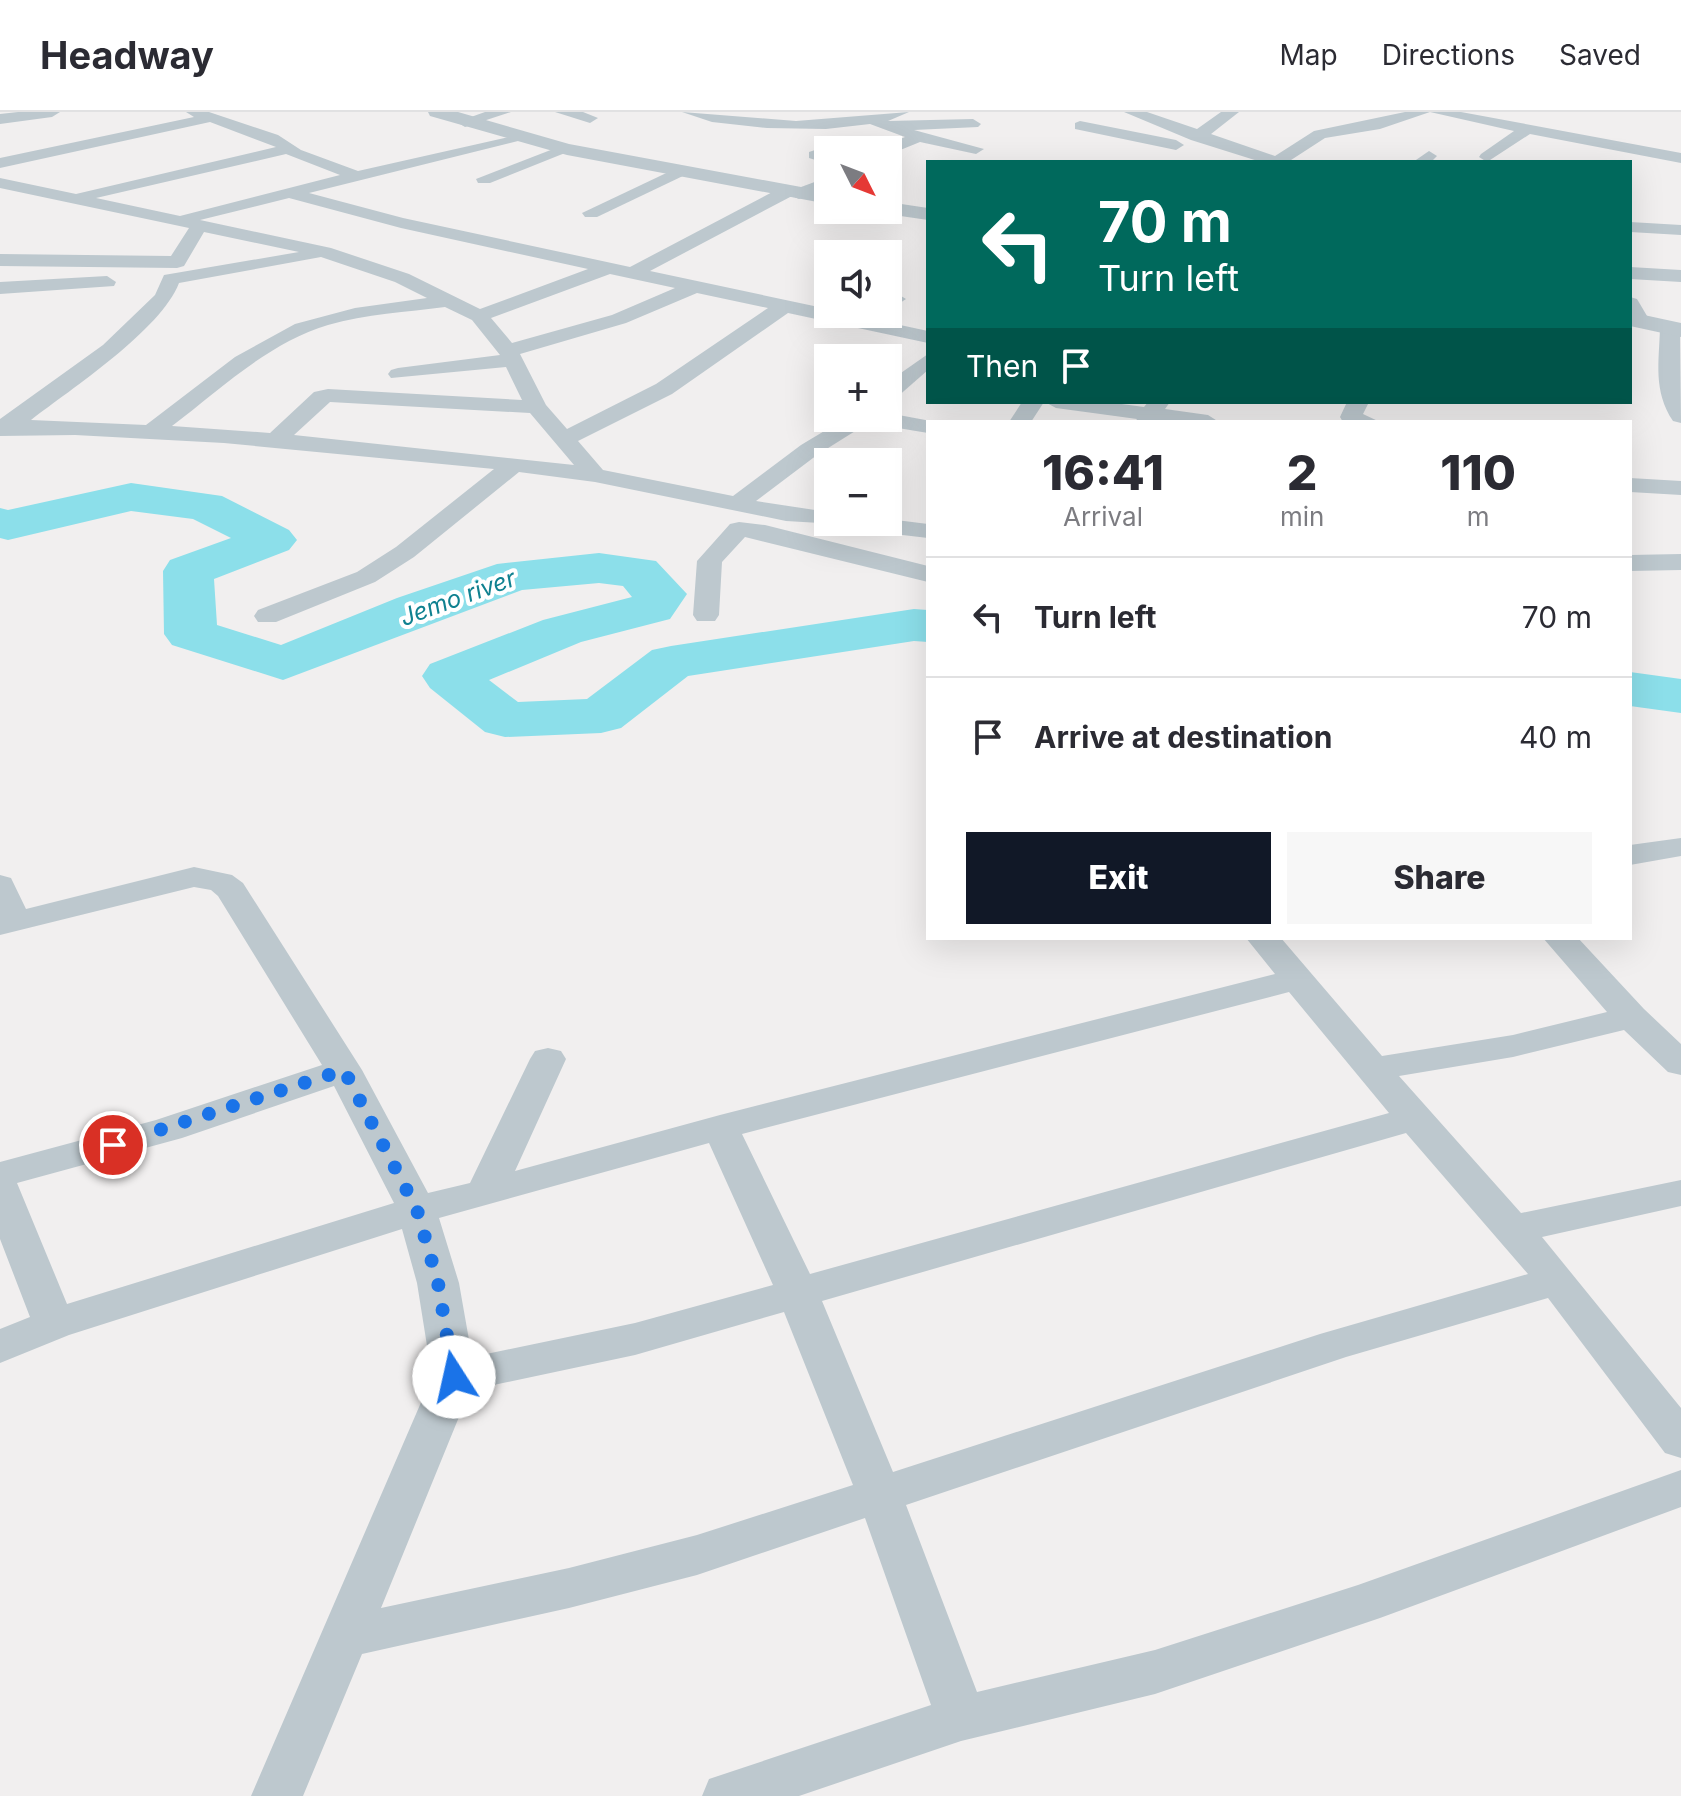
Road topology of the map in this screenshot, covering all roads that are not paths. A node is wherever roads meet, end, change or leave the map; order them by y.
1 (52, 112) edge
2 (437, 112) edge
3 (503, 112) edge
4 (563, 112) edge
5 (690, 112) edge
6 (844, 112) edge
7 (1132, 112) edge
8 (1231, 112) edge
9 (1422, 112) edge
10 (1437, 112) edge
11 (202, 115) edge
12 (1561, 117) dead end
13 (590, 118) dead end
14 (0, 119) edge
15 (898, 119) edge
16 (876, 121) junction
17 (465, 122) junction
18 (973, 124) dead end
19 (1080, 126) dead end
20 (1524, 131) junction
21 (516, 137) junction
22 (919, 137) junction
23 (1204, 139) junction
24 (1603, 143) junction
25 (902, 144) edge
26 (289, 149) junction
27 (567, 149) junction
28 (976, 149) dead end
29 (1487, 157) dead end
30 (1681, 158) edge
31 (1267, 160) edge
32 (1272, 160) edge
33 (0, 163) edge
34 (679, 172) junction
35 (364, 176) junction
36 (484, 179) dead end
37 (0, 183) edge
38 (396, 184) dead end
39 (814, 186) edge
40 (28, 189) junction
41 (793, 193) junction
42 (294, 194) junction
43 (814, 196) edge
44 (73, 198) junction
45 (0, 202) edge
46 (902, 210) edge
47 (591, 213) dead end
48 (926, 214) edge
49 (173, 222) junction
50 (199, 226) junction
51 (1632, 227) edge
52 (1681, 230) edge
53 (325, 252) junction
54 (0, 260) edge
55 (608, 268) junction
56 (174, 271) junction
57 (632, 273) junction
58 (1632, 273) edge
59 (1681, 276) edge
60 (694, 287) junction
61 (0, 288) edge
62 (446, 301) junction
63 (783, 307) junction
64 (814, 311) edge
65 (1633, 314) edge
66 (479, 316) junction
67 (898, 328) edge
68 (1676, 329) edge
69 (926, 336) edge
70 (510, 356) junction
71 (926, 362) edge
72 (398, 374) dead end
73 (902, 381) edge
74 (1073, 404) edge
75 (1357, 404) edge
76 (536, 407) junction
77 (1152, 413) edge
78 (1681, 416) edge
79 (1196, 420) edge
80 (1362, 420) edge
81 (902, 422) edge
82 (926, 426) edge
83 (4, 428) edge
84 (151, 432) junction
85 (838, 432) edge
86 (277, 439) junction
87 (562, 440) junction
88 (514, 465) junction
89 (595, 475) junction
90 (1632, 485) edge
91 (1681, 488) edge
92 (737, 504) junction
93 (814, 517) edge
94 (902, 528) edge
95 (926, 531) edge
96 (1681, 562) edge
97 (1632, 563) edge
98 (926, 573) edge
99 (706, 615) dead end
100 (267, 616) dead end
101 (1681, 847) edge
102 (1632, 855) edge
103 (0, 885) edge
104 (7, 923) edge
105 (1275, 940) edge
106 (1562, 940) edge
107 (1297, 979) junction
108 (1631, 1017) junction
109 (548, 1059) dead end
110 (1681, 1064) edge
111 (1373, 1069) junction
112 (344, 1070) junction
113 (1414, 1118) junction
114 (720, 1127) junction
115 (0, 1175) edge
116 (0, 1188) edge
117 (485, 1192) junction
118 (1681, 1193) edge
119 (417, 1210) junction
120 (1512, 1229) junction
121 (1557, 1280) junction
122 (798, 1291) junction
123 (54, 1324) junction
124 (0, 1347) edge
125 (454, 1377) junction
126 (1681, 1441) edge
127 (1681, 1488) edge
128 (881, 1492) junction
129 (343, 1637) junction
130 (961, 1718) junction
131 (277, 1796) edge
132 (728, 1796) edge

1 - 14 street
2 - 17 street
3 - 17 street
4 - 13 street
5 - 16 street
6 - 16 street
7 - 23 street
8 - 23 street
9 - 32 street
10 - 20 street
11 - 26 street
11 - 33 street
12 - 24 street
15 - 16 street
15 - 18 street
15 - 22 street
17 - 21 street
19 - 23 street
20 - 24 street
20 - 29 street
21 - 27 street
21 - 35 street
22 - 25 street
22 - 28 street
23 - 31 street
24 - 30 street
26 - 35 street
26 - 44 street
27 - 34 street
27 - 36 street
34 - 41 street
34 - 47 street
35 - 38 street
35 - 42 street
37 - 40 street
39 - 41 street
40 - 44 street
40 - 45 street
41 - 43 street
41 - 57 street
42 - 49 street
42 - 55 street
44 - 49 street
46 - 48 street
49 - 50 street
50 - 53 street
50 - 56 street
51 - 52 street
53 - 56 street
53 - 62 street
54 - 56 street
55 - 57 street
55 - 66 street
56 - 61 street
56 - 83 street
57 - 60 street
58 - 59 street
60 - 63 street
60 - 70 street
62 - 66 street
62 - 84 street
63 - 64 street
63 - 87 street
65 - 68 street
66 - 70 street
67 - 69 street
68 - 78 street
70 - 72 street
70 - 76 street
71 - 73 street
74 - 77 street
75 - 80 street
76 - 86 street
76 - 87 street
77 - 79 street
81 - 82 street
83 - 84 street
84 - 86 street
85 - 92 street
86 - 88 street
87 - 89 street
88 - 89 street
88 - 100 street
89 - 92 street
90 - 91 street
92 - 93 street
94 - 95 street
96 - 97 street
98 - 99 street
101 - 102 street
103 - 104 street
104 - 112 street
105 - 107 street
106 - 108 street
107 - 111 street
107 - 114 street
108 - 110 street
108 - 111 street
109 - 117 street
111 - 113 street
112 - 115 street
112 - 119 street
113 - 120 street
113 - 122 street
114 - 117 street
114 - 122 street
116 - 123 street
117 - 119 street
118 - 120 street
119 - 123 street
119 - 125 street
120 - 121 street
121 - 126 street
121 - 128 street
122 - 125 street
122 - 128 street
123 - 124 street
125 - 129 street
127 - 130 street
128 - 129 street
128 - 130 street
129 - 131 street
130 - 132 street

